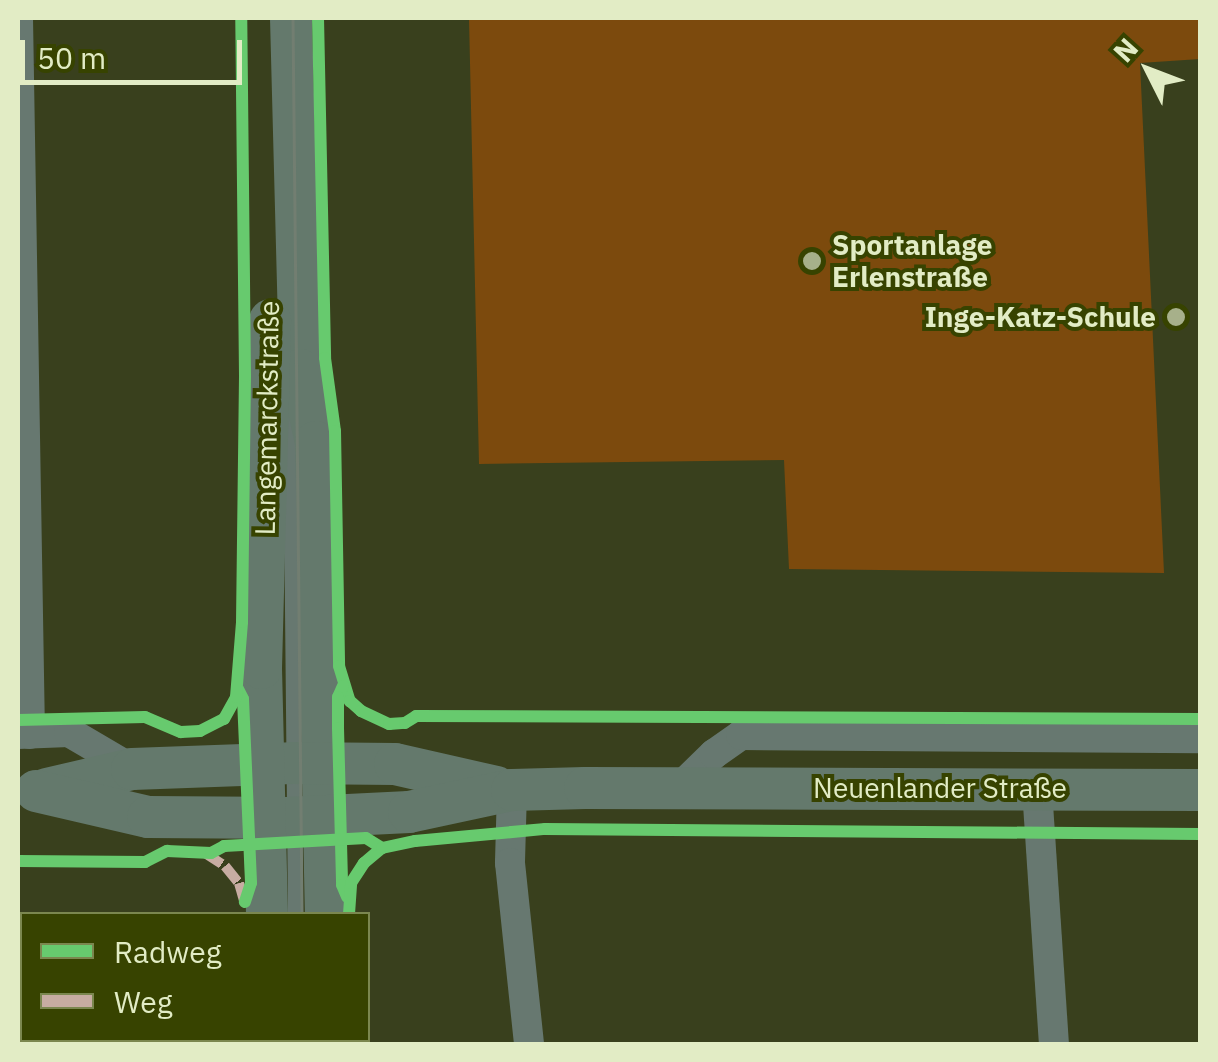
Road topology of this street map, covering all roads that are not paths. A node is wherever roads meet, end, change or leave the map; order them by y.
1 (18, 18) edge
2 (265, 18) edge
3 (291, 18) edge
4 (286, 380) junction
5 (24, 734) edge
6 (1200, 738) edge
7 (292, 764) junction
8 (132, 769) junction
9 (679, 788) junction
10 (1038, 789) junction
11 (512, 790) junction
12 (1200, 790) edge
13 (26, 791) edge
14 (293, 817) junction
15 (269, 912) edge
16 (295, 912) edge
17 (325, 912) edge
18 (529, 1044) edge
19 (1054, 1044) edge

1 - 5 street
2 - 4 main road, Langemarckstraße
3 - 4 main road, Langemarckstraße
4 - 7 main road, Langemarckstraße
4 - 7 main road, Langemarckstraße
5 - 8 street
6 - 9 street, Neuenlander Straße
7 - 8 main road, Neuenlander Straße
7 - 11 main road, Neuenlander Straße
7 - 14 main road
7 - 14 main road, Langemarckstraße
8 - 13 main road, Neuenlander Straße
9 - 10 main road, Neuenlander Straße
9 - 11 main road, Neuenlander Straße
10 - 12 main road, Neuenlander Straße
10 - 19 street
11 - 14 main road, Neuenlander Straße
11 - 18 street
13 - 14 main road, Neuenlander Straße
14 - 15 main road
14 - 16 lane
14 - 17 main road

